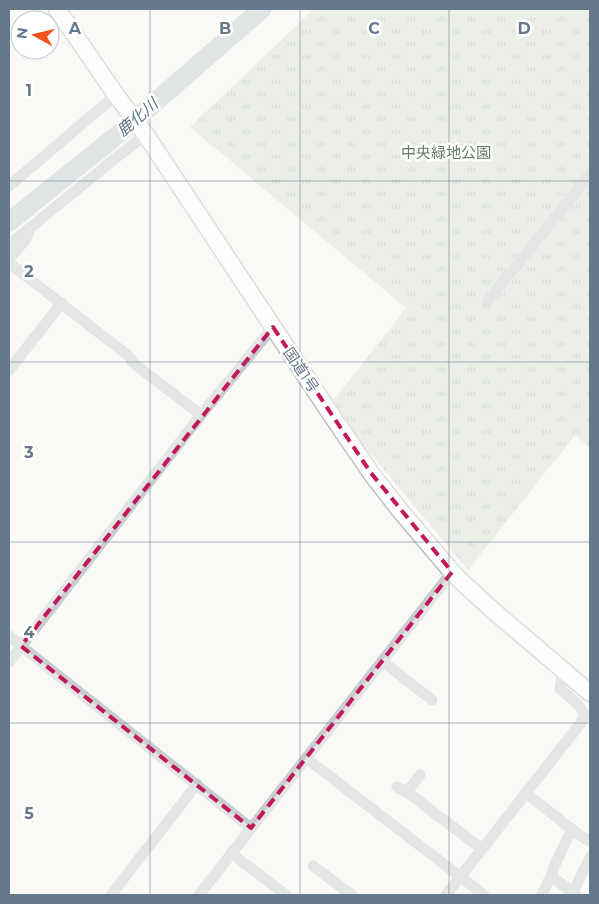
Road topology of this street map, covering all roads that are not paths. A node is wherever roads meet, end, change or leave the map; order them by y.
1 (57, 9) edge
2 (116, 95) junction
3 (144, 133) junction
4 (590, 174) edge
5 (9, 186) edge
6 (31, 226) junction
7 (9, 245) edge
8 (9, 259) edge
9 (9, 263) edge
10 (487, 302) dead end
11 (62, 303) junction
12 (273, 327) junction
13 (9, 370) edge
14 (201, 415) junction
15 (452, 572) junction
16 (9, 636) edge
17 (21, 646) junction
18 (382, 661) junction
19 (9, 662) edge
20 (564, 671) junction
21 (590, 693) edge
22 (432, 700) dead end
23 (306, 758) junction
24 (420, 775) dead end
25 (197, 784) junction
26 (526, 793) junction
27 (251, 828) junction
28 (572, 829) junction
29 (590, 841) edge
30 (482, 849) junction
31 (231, 853) junction
32 (590, 857) edge
33 (313, 866) dead end
34 (551, 876) junction
35 (461, 877) junction
36 (574, 894) edge
37 (111, 895) edge
38 (199, 895) edge
39 (286, 895) edge
40 (352, 895) edge
41 (446, 895) edge
42 (484, 895) edge
43 (542, 895) edge

1 - 2 highway, 国道1号
2 - 3 highway, 国道1号
2 - 5 street
3 - 6 street
3 - 12 highway, 国道1号
4 - 10 street
6 - 7 street
6 - 8 street
9 - 11 street
11 - 13 street
11 - 14 street
12 - 14 street
12 - 15 highway, 国道1号
14 - 17 street
15 - 18 street
15 - 20 highway, 国道1号
16 - 17 street
17 - 19 street
17 - 25 street
18 - 22 street
18 - 23 street
20 - 21 highway, 国道1号
20 - 26 street
23 - 27 street
23 - 35 street
24 - 30 street
25 - 27 street
25 - 37 street
26 - 28 street
26 - 30 street
27 - 31 street
28 - 29 street
28 - 34 street
30 - 35 street
31 - 38 street
31 - 39 street
32 - 36 street
33 - 40 street
34 - 36 street
34 - 43 street
35 - 41 street
35 - 42 street

